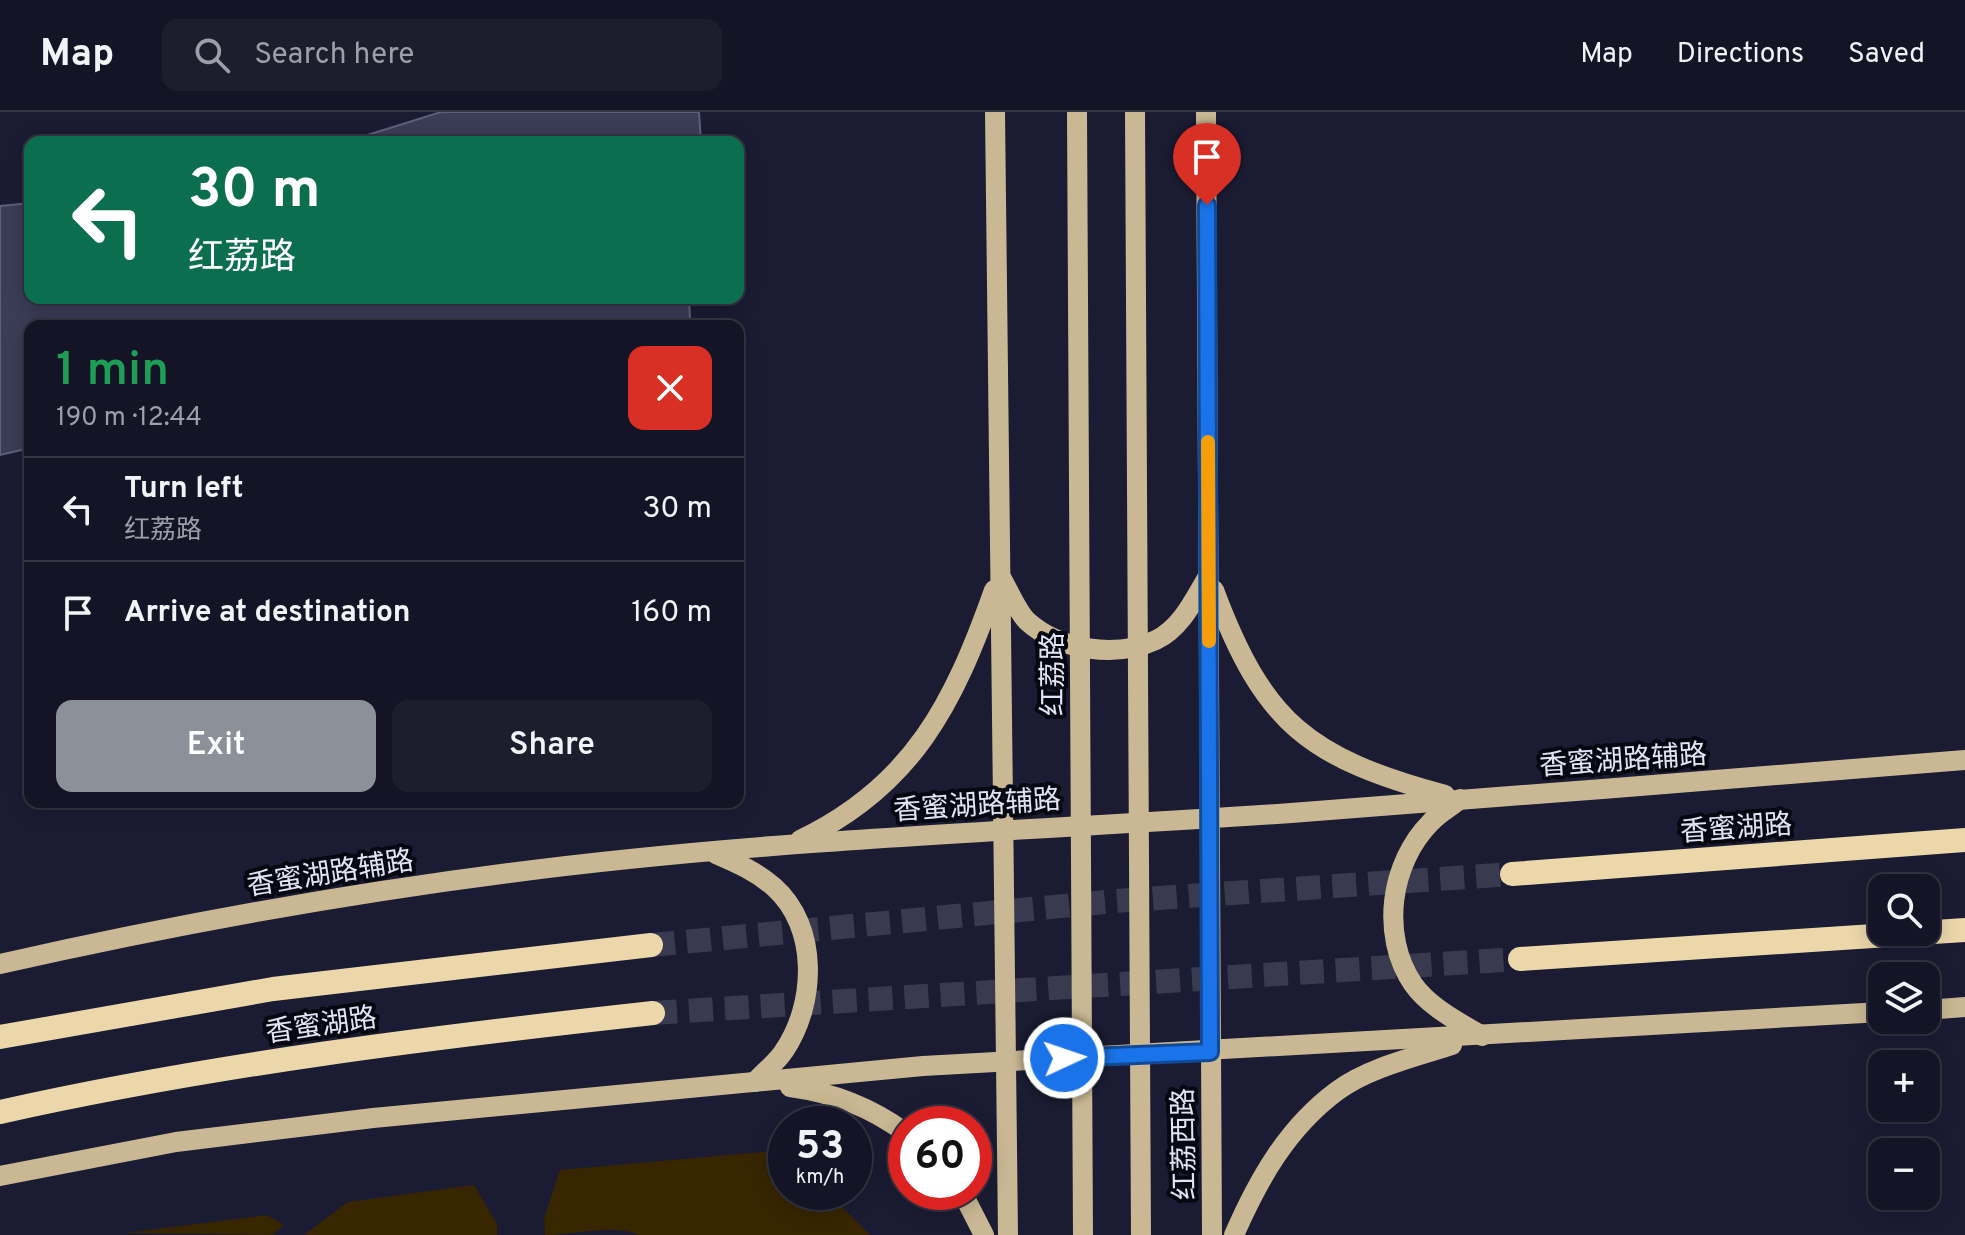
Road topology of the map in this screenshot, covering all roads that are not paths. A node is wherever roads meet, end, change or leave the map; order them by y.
1 (995, 112) edge
2 (1077, 112) edge
3 (1135, 112) edge
4 (1206, 112) edge
5 (1000, 575) junction
6 (1208, 575) junction
7 (1965, 760) edge
8 (1460, 799) junction
9 (1210, 818) junction
10 (1003, 830) junction
11 (1965, 840) edge
12 (787, 846) junction
13 (711, 852) junction
14 (1512, 874) tunnel mouth
15 (1965, 930) edge
16 (651, 945) tunnel mouth
17 (1520, 959) tunnel mouth
18 (0, 964) edge
19 (1965, 1007) edge
20 (1940, 1009) edge
21 (653, 1013) tunnel mouth
22 (1868, 1013) edge
23 (1482, 1036) junction
24 (0, 1037) edge
25 (1210, 1052) junction
26 (1006, 1061) junction
27 (755, 1082) junction
28 (0, 1112) edge
29 (888, 1121) edge
30 (0, 1176) edge
31 (971, 1210) edge
32 (984, 1235) edge
33 (1008, 1235) edge
34 (1083, 1235) edge
35 (1141, 1235) edge
36 (1212, 1235) edge
37 (1234, 1235) edge

1 - 5 main road, 红荔路
2 - 34 main road, 红荔路, bridge
3 - 35 main road, bridge
4 - 6 main road
5 - 6 main road
5 - 10 main road, 红荔路
5 - 12 main road
6 - 8 main road
6 - 9 main road
7 - 8 main road, 香蜜湖路辅路
8 - 9 main road, 香蜜湖路辅路
8 - 23 main road
9 - 10 main road, 香蜜湖路辅路
9 - 25 main road
10 - 12 main road, 香蜜湖路辅路
10 - 26 main road, 红荔路
11 - 14 highway, 香蜜湖路
12 - 13 main road, 香蜜湖路辅路
13 - 18 main road, 香蜜湖路辅路
13 - 27 main road
15 - 17 highway
16 - 24 highway, 香蜜湖路
19 - 20 main road
21 - 28 highway, 香蜜湖路
22 - 23 main road
23 - 25 main road
23 - 37 main road
25 - 26 main road
25 - 36 main road, 红荔西路
26 - 27 main road
26 - 33 main road
27 - 29 main road
27 - 30 main road
31 - 32 main road

